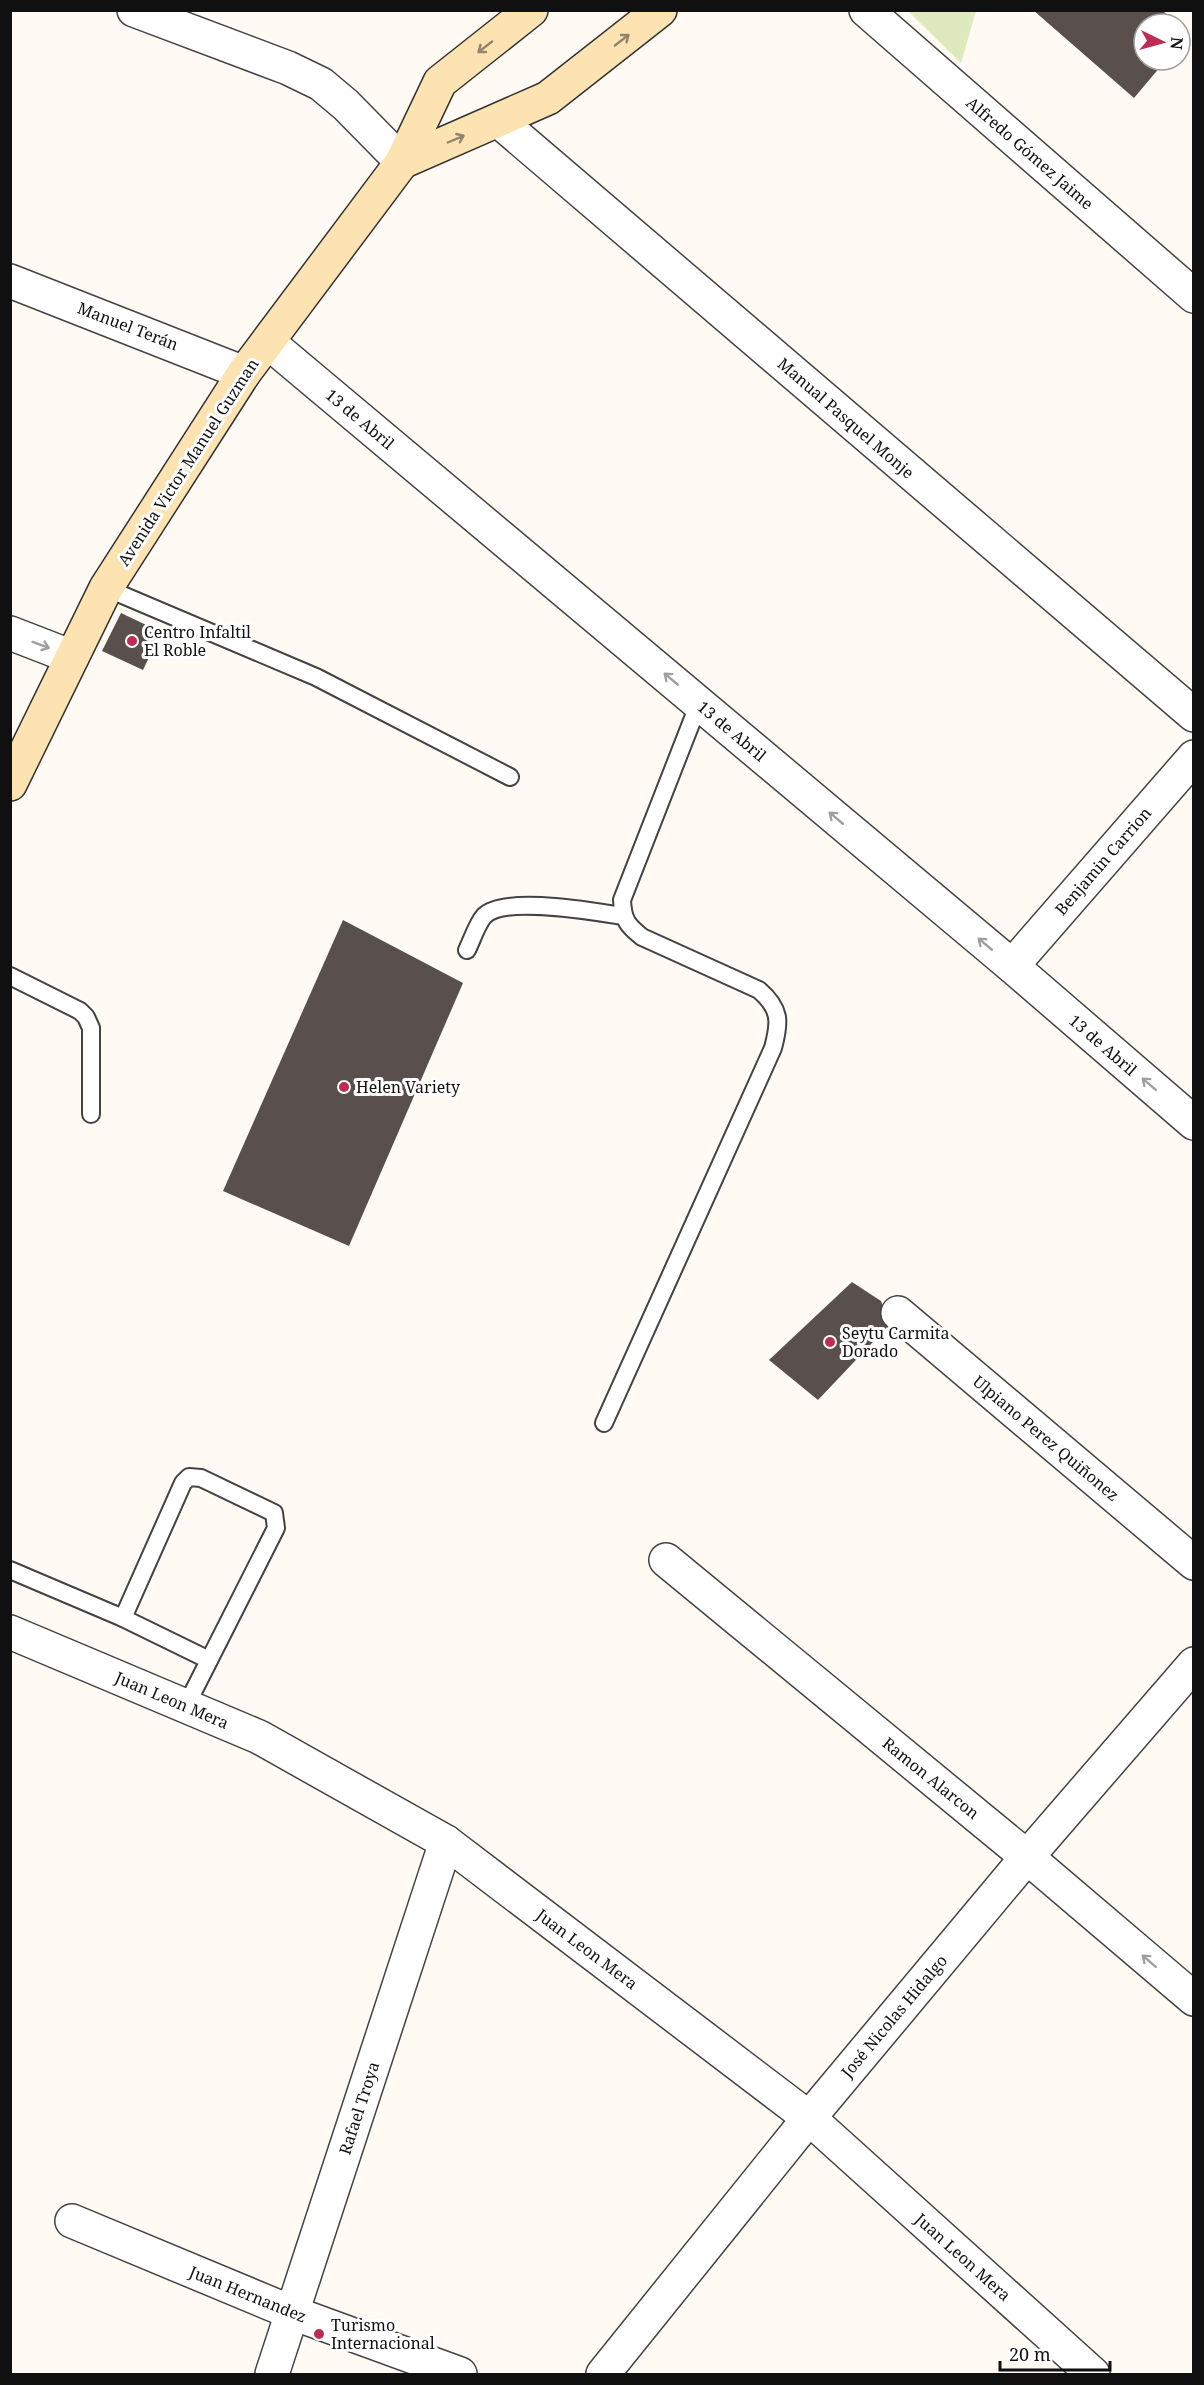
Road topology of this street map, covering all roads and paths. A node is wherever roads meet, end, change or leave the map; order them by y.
1 (134, 10) edge
2 (531, 10) edge
3 (660, 10) edge
4 (866, 10) edge
5 (499, 121) junction
6 (402, 162) junction
7 (10, 281) edge
8 (1194, 296) edge
9 (268, 342) junction
10 (244, 373) junction
11 (106, 588) junction
12 (10, 633) edge
13 (72, 657) junction
14 (699, 703) junction
15 (1194, 715) edge
16 (1194, 757) edge
17 (510, 777) dead end
18 (10, 784) edge
19 (623, 916) junction
20 (467, 950) dead end
21 (1012, 966) junction
22 (10, 976) edge
23 (91, 1114) dead end
24 (1194, 1123) edge
25 (898, 1313) dead end
26 (604, 1423) dead end
27 (666, 1560) dead end
28 (1194, 1563) edge
29 (10, 1570) edge
30 (123, 1618) junction
31 (10, 1632) edge
32 (209, 1660) junction
33 (1194, 1664) edge
34 (186, 1706) junction
35 (446, 1842) junction
36 (1027, 1857) junction
37 (1194, 1999) edge
38 (809, 2118) junction
39 (72, 2221) dead end
40 (293, 2313) junction
41 (272, 2374) edge
42 (460, 2374) edge
43 (603, 2374) edge
44 (1093, 2374) edge

1 - 6 street
2 -> 6 street, Avenida Victor Manuel Guzman
5 -> 3 street
4 - 8 street, Alfredo Gómez Jaime
6 -> 5 street
5 - 15 street, Manual Pasquel Monje
6 - 9 street, Avenida Victor Manuel Guzman
7 - 10 street, Manuel Terán
9 - 10 street, Avenida Victor Manuel Guzman
14 -> 9 street, 13 de Abril
10 - 11 street, Avenida Victor Manuel Guzman
11 - 13 street, Avenida Victor Manuel Guzman
11 - 17 lane
12 -> 13 street
13 - 18 street, Avenida Victor Manuel Guzman
14 - 19 lane
21 -> 14 street, 13 de Abril
16 - 21 street, Benjamin Carrion
19 - 20 lane
19 - 26 lane
24 -> 21 street, 13 de Abril
22 - 23 lane
25 - 28 street, Ulpiano Perez Quiñonez
27 - 36 street, Ramon Alarcon
29 - 30 lane
30 - 32 lane
30 - 32 lane
31 - 34 street, Juan Leon Mera
32 - 34 lane
33 - 36 street, José Nicolas Hidalgo
34 - 35 street, Juan Leon Mera
35 - 38 street, Juan Leon Mera
35 - 40 street, Rafael Troya
37 -> 36 street, Ramon Alarcon
36 - 38 street, José Nicolas Hidalgo
38 - 43 street, José Nicolas Hidalgo
38 - 44 street, Juan Leon Mera
39 - 40 street, Juan Hernandez
40 - 41 street, Rafael Troya
40 - 42 street, Juan Hernandez

